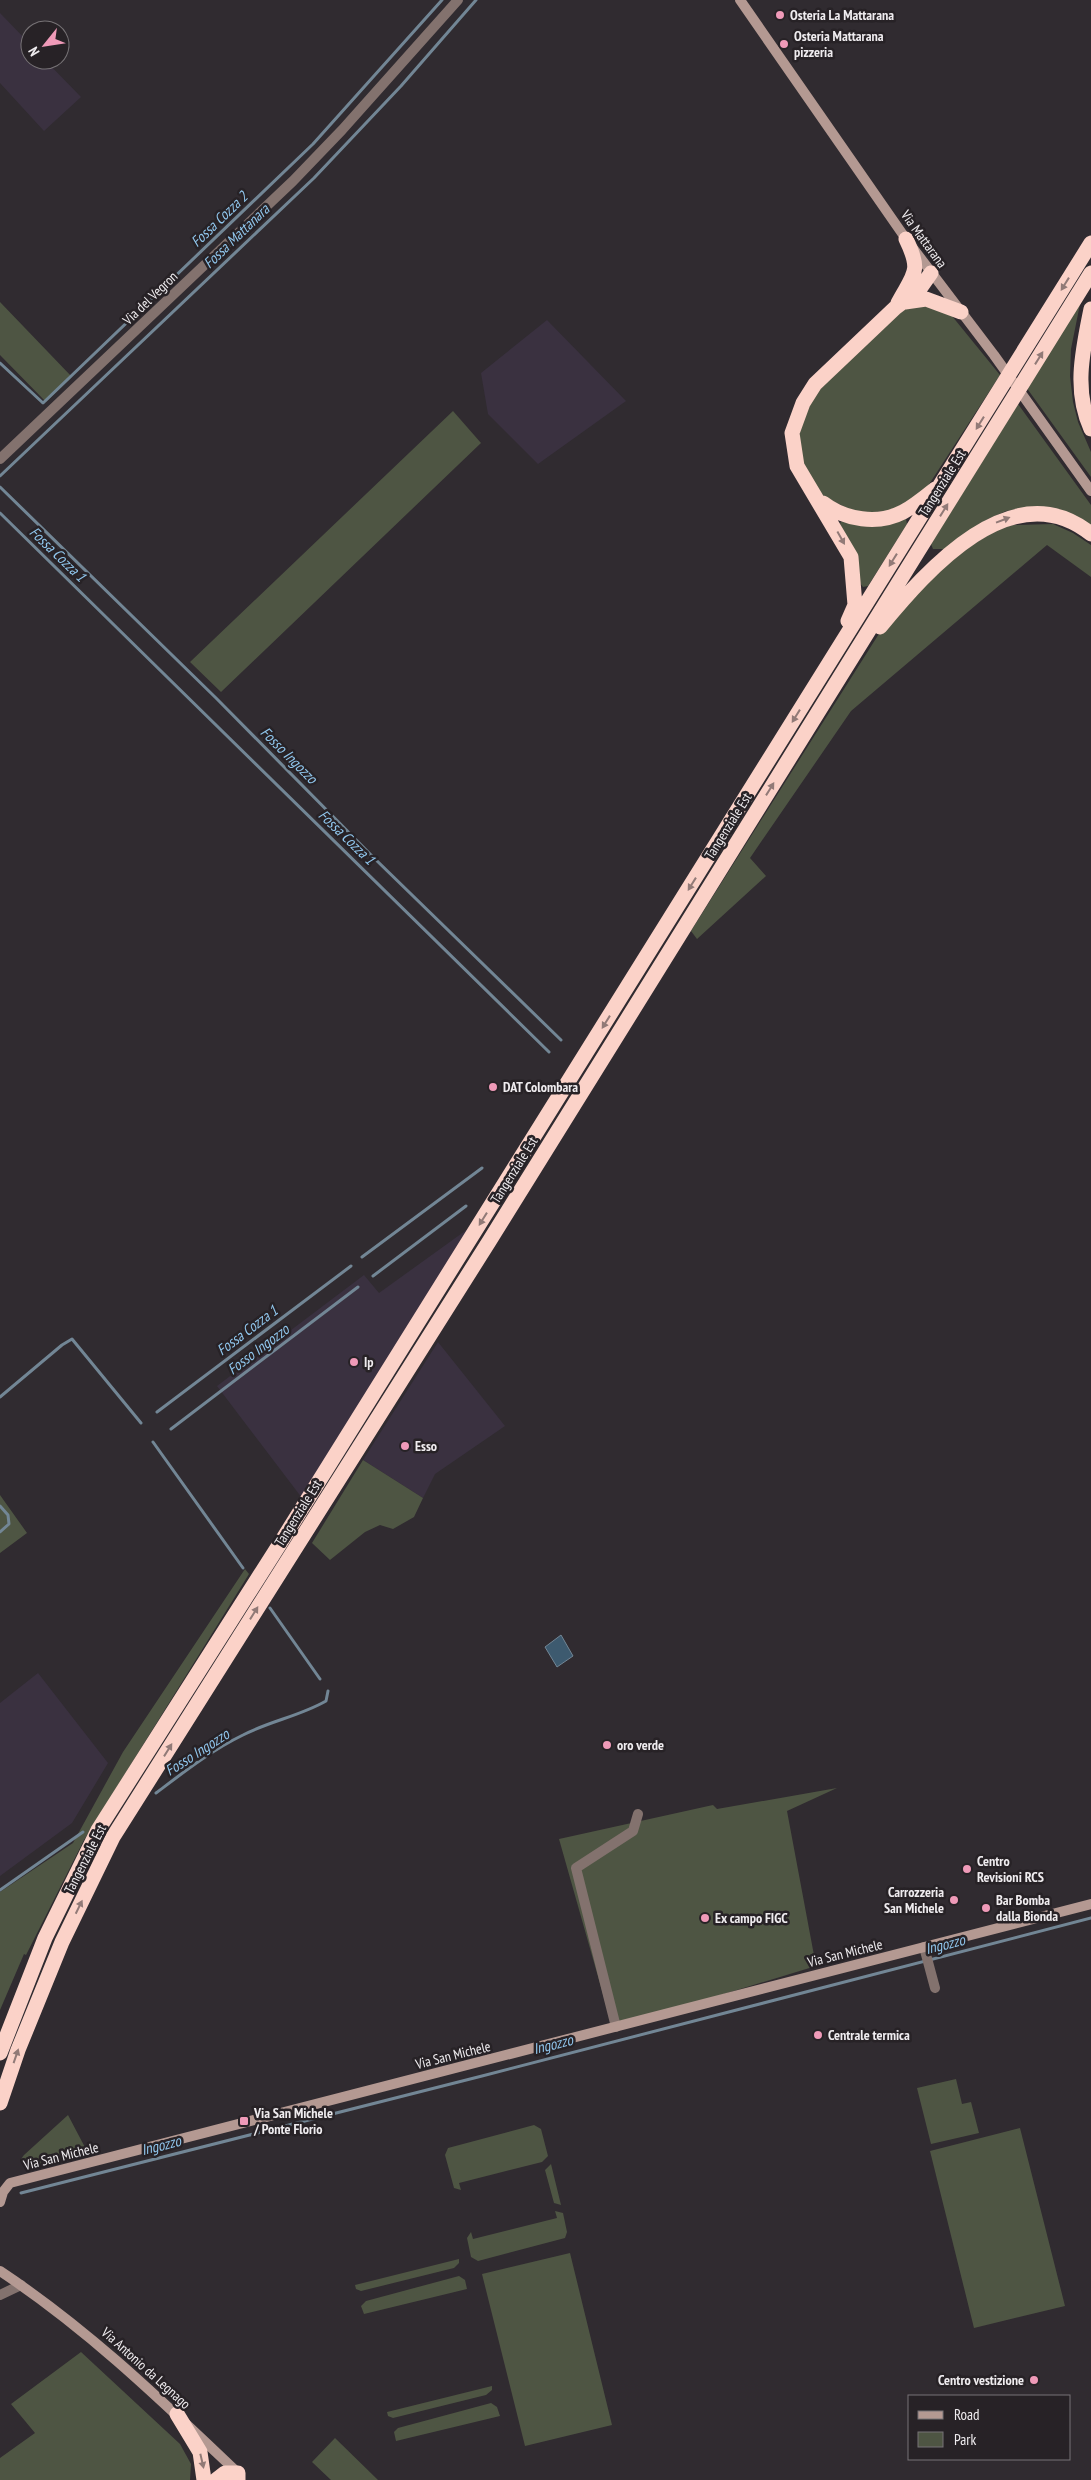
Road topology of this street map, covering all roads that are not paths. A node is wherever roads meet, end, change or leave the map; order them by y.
1 (458, 0) edge
2 (740, 0) edge
3 (906, 239) junction
4 (1091, 243) edge
5 (931, 273) junction
6 (1091, 273) edge
7 (912, 280) junction
8 (895, 308) junction
9 (1091, 309) edge
10 (961, 312) junction
11 (1091, 429) edge
12 (0, 459) edge
13 (940, 486) junction
14 (1091, 491) edge
15 (816, 497) junction
16 (1091, 534) edge
17 (842, 672) junction
18 (811, 692) junction
19 (638, 1814) dead end
20 (1091, 1904) edge
21 (924, 1950) junction
22 (935, 1988) dead end
23 (616, 2027) junction
24 (0, 2053) edge
25 (0, 2102) edge
26 (0, 2202) edge
27 (0, 2271) edge
28 (21, 2284) junction
29 (0, 2295) edge
30 (177, 2414) junction
31 (240, 2478) edge
32 (204, 2480) edge
33 (216, 2480) edge

1 - 12 street, Via del Vegron
2 - 3 street, Via Mattarana
3 - 5 street, Via Mattarana
3 - 7 highway
4 -> 13 highway, Tangenziale Est
5 - 7 highway
5 - 8 highway
5 - 10 street, Via Mattarana
17 -> 6 highway, Tangenziale Est
7 - 8 highway
8 - 10 highway
8 - 15 highway
9 - 11 highway
10 - 14 street, Via Mattarana
13 - 15 highway
13 -> 18 highway, Tangenziale Est
15 -> 18 highway
17 -> 16 highway
25 -> 17 highway, Tangenziale Est
18 -> 24 highway, Tangenziale Est
19 - 23 street
20 - 21 street, Via San Michele
21 - 22 street
21 - 23 street, Via San Michele
23 - 26 street, Via San Michele
27 - 28 street, Via Antonio da Legnago
28 - 29 street
28 - 30 street, Via Antonio da Legnago
30 - 31 street, Via Antonio da Legnago
30 -> 32 highway
31 - 33 highway

